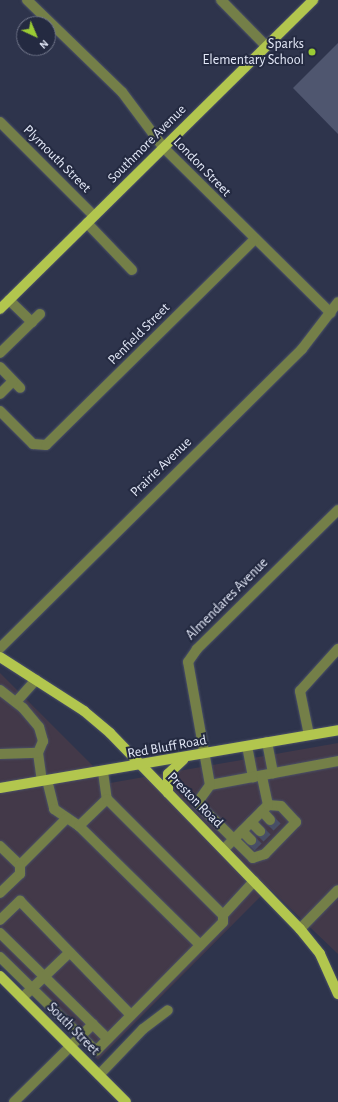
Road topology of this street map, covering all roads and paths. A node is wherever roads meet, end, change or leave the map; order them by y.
1 (27, 0) edge
2 (221, 0) edge
3 (313, 0) edge
4 (266, 46) junction
5 (0, 122) edge
6 (163, 147) junction
7 (90, 220) junction
8 (254, 240) junction
9 (132, 270) dead end
10 (338, 302) edge
11 (3, 304) edge
12 (330, 313) junction
13 (40, 314) dead end
14 (32, 322) junction
15 (0, 353) edge
16 (0, 367) edge
17 (0, 394) edge
18 (0, 411) edge
19 (338, 510) edge
20 (0, 648) edge
21 (338, 649) edge
22 (0, 657) edge
23 (36, 680) junction
24 (0, 690) edge
25 (16, 702) junction
26 (338, 730) edge
27 (309, 735) junction
28 (267, 742) junction
29 (247, 746) junction
30 (38, 753) junction
31 (0, 754) edge
32 (203, 754) junction
33 (188, 757) junction
34 (338, 761) edge
35 (141, 766) junction
36 (103, 772) junction
37 (273, 773) junction
38 (257, 776) junction
39 (44, 781) junction
40 (210, 785) junction
41 (0, 788) edge
42 (168, 793) junction
43 (107, 799) junction
44 (197, 802) junction
45 (265, 808) junction
46 (189, 814) junction
47 (67, 818) junction
48 (251, 822) junction
49 (79, 826) junction
50 (277, 828) junction
51 (242, 831) junction
52 (267, 838) junction
53 (234, 839) junction
54 (0, 846) edge
55 (258, 847) junction
56 (224, 849) junction
57 (20, 864) junction
58 (254, 881) junction
59 (338, 890) edge
60 (0, 893) edge
61 (224, 915) junction
62 (0, 920) edge
63 (300, 929) junction
64 (0, 933) edge
65 (200, 945) junction
66 (70, 952) junction
67 (0, 957) edge
68 (0, 976) edge
69 (44, 976) junction
70 (32, 988) junction
71 (338, 994) edge
72 (22, 998) junction
73 (168, 1010) dead end
74 (131, 1015) junction
75 (93, 1024) junction
76 (80, 1036) junction
77 (108, 1039) junction
78 (70, 1046) junction
79 (96, 1051) junction
80 (109, 1064) junction
81 (99, 1075) junction
82 (14, 1102) edge
83 (126, 1102) edge

1 - 6 street, London Street
2 - 4 street
3 - 4 main road, Southmore Avenue
4 - 6 main road, Southmore Avenue
5 - 7 street, Plymouth Street
6 - 7 main road, Southmore Avenue
6 - 8 street, London Street
7 - 9 street, Plymouth Street
7 - 11 main road, Southmore Avenue
8 - 12 street, London Street
8 - 18 street, Penfield Street
10 - 12 street, Prairie Avenue
11 - 14 street
12 - 20 street, Prairie Avenue
13 - 14 street
14 - 15 street
16 - 17 street
19 - 32 street, Almendares Avenue
21 - 27 street
22 - 23 main road, Preston Road
23 - 25 street
23 - 35 main road, Preston Road
24 - 25 street
25 - 30 street
26 - 27 main road, Red Bluff Road
27 - 28 main road, Red Bluff Road
28 - 29 main road, Red Bluff Road
28 - 37 street
29 - 32 main road, Red Bluff Road
29 - 38 street
30 - 31 street
30 - 39 street
32 - 33 main road, Red Bluff Road
32 - 40 street, Almendares Avenue
33 - 35 main road, Red Bluff Road
33 - 42 main road
34 - 37 street
35 - 36 main road, Red Bluff Road
35 - 42 main road, Preston Road
36 - 39 main road, Red Bluff Road
36 - 43 street
37 - 38 street
38 - 40 street
38 - 45 street
39 - 41 main road, Red Bluff Road
39 - 47 street
40 - 44 street
42 - 46 main road, Preston Road
43 - 49 street
43 - 61 street
44 - 46 street
44 - 53 street
45 - 48 street
45 - 50 street
45 - 50 street
46 - 56 main road, Preston Road
47 - 49 street
47 - 57 street
48 - 51 street
48 - 52 street
49 - 65 street
50 - 52 street
51 - 53 street
51 - 55 street
52 - 55 street
53 - 55 street
53 - 56 street
54 - 57 street
56 - 58 main road, Preston Road
57 - 60 street
58 - 61 street
58 - 63 main road, Preston Road
59 - 63 street
61 - 65 street
62 - 66 street
63 - 71 main road, Preston Road
64 - 69 street
65 - 74 street
66 - 69 street
66 - 74 street
67 - 70 street
68 - 72 main road, South Street
69 - 70 street
69 - 75 street
70 - 72 street
70 - 76 street
72 - 78 main road, South Street
73 - 80 street
74 - 77 street
75 - 76 street
75 - 77 street
76 - 78 street
76 - 79 street
77 - 79 street
78 - 81 main road, South Street
78 - 82 street
79 - 80 street
80 - 81 street
81 - 83 main road, South Street

